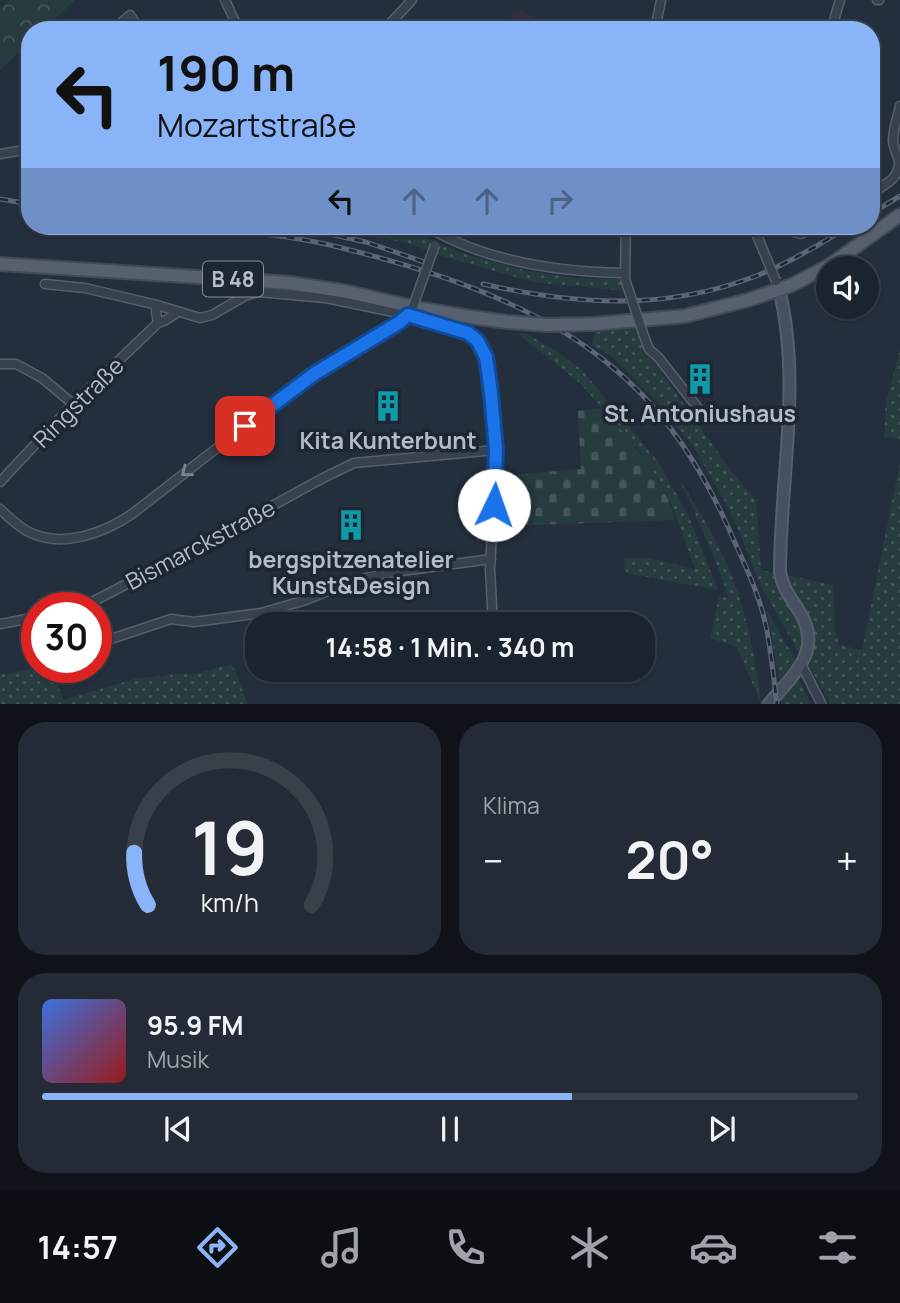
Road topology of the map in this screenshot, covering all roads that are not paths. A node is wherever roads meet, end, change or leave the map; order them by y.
1 (225, 0) edge
2 (412, 0) edge
3 (661, 0) edge
4 (839, 0) edge
5 (235, 21) edge
6 (392, 21) edge
7 (657, 21) edge
8 (833, 21) edge
9 (900, 106) edge
10 (21, 150) edge
11 (0, 154) edge
12 (880, 188) edge
13 (900, 215) edge
14 (880, 229) edge
15 (437, 235) edge
16 (447, 235) edge
17 (626, 235) edge
18 (761, 235) edge
19 (872, 235) edge
20 (0, 264) edge
21 (624, 276) junction
22 (45, 284) dead end
23 (778, 285) junction
24 (157, 305) junction
25 (178, 312) junction
26 (409, 313) junction
27 (158, 323) junction
28 (0, 364) edge
29 (73, 404) junction
30 (705, 417) dead end
31 (496, 450) junction
32 (0, 482) edge
33 (0, 509) edge
34 (491, 559) junction
35 (112, 592) edge
36 (493, 612) edge
37 (21, 620) edge
38 (0, 624) edge
39 (112, 639) edge
40 (801, 664) junction
41 (769, 704) edge
42 (821, 704) edge

1 - 5 street
2 - 6 street
3 - 7 street
4 - 8 street
9 - 12 street
10 - 11 street
13 - 14 main road, B 48
15 - 26 street, bridge
16 - 21 street
17 - 21 street
18 - 23 street, bridge
19 - 23 main road, B 48
20 - 23 main road, B 48, bridge
21 - 30 street, bridge
22 - 24 street
23 - 40 main road
24 - 25 street
24 - 27 street
25 - 26 street
25 - 27 street, Ringstraße
26 - 31 street
26 -> 33 street
27 - 29 street, Ringstraße
28 - 29 street
29 - 32 street, Ringstraße
31 - 34 street
31 - 35 street, Bismarckstraße
34 - 36 street
34 - 39 street
37 - 38 street
40 - 41 main road
40 - 42 street

